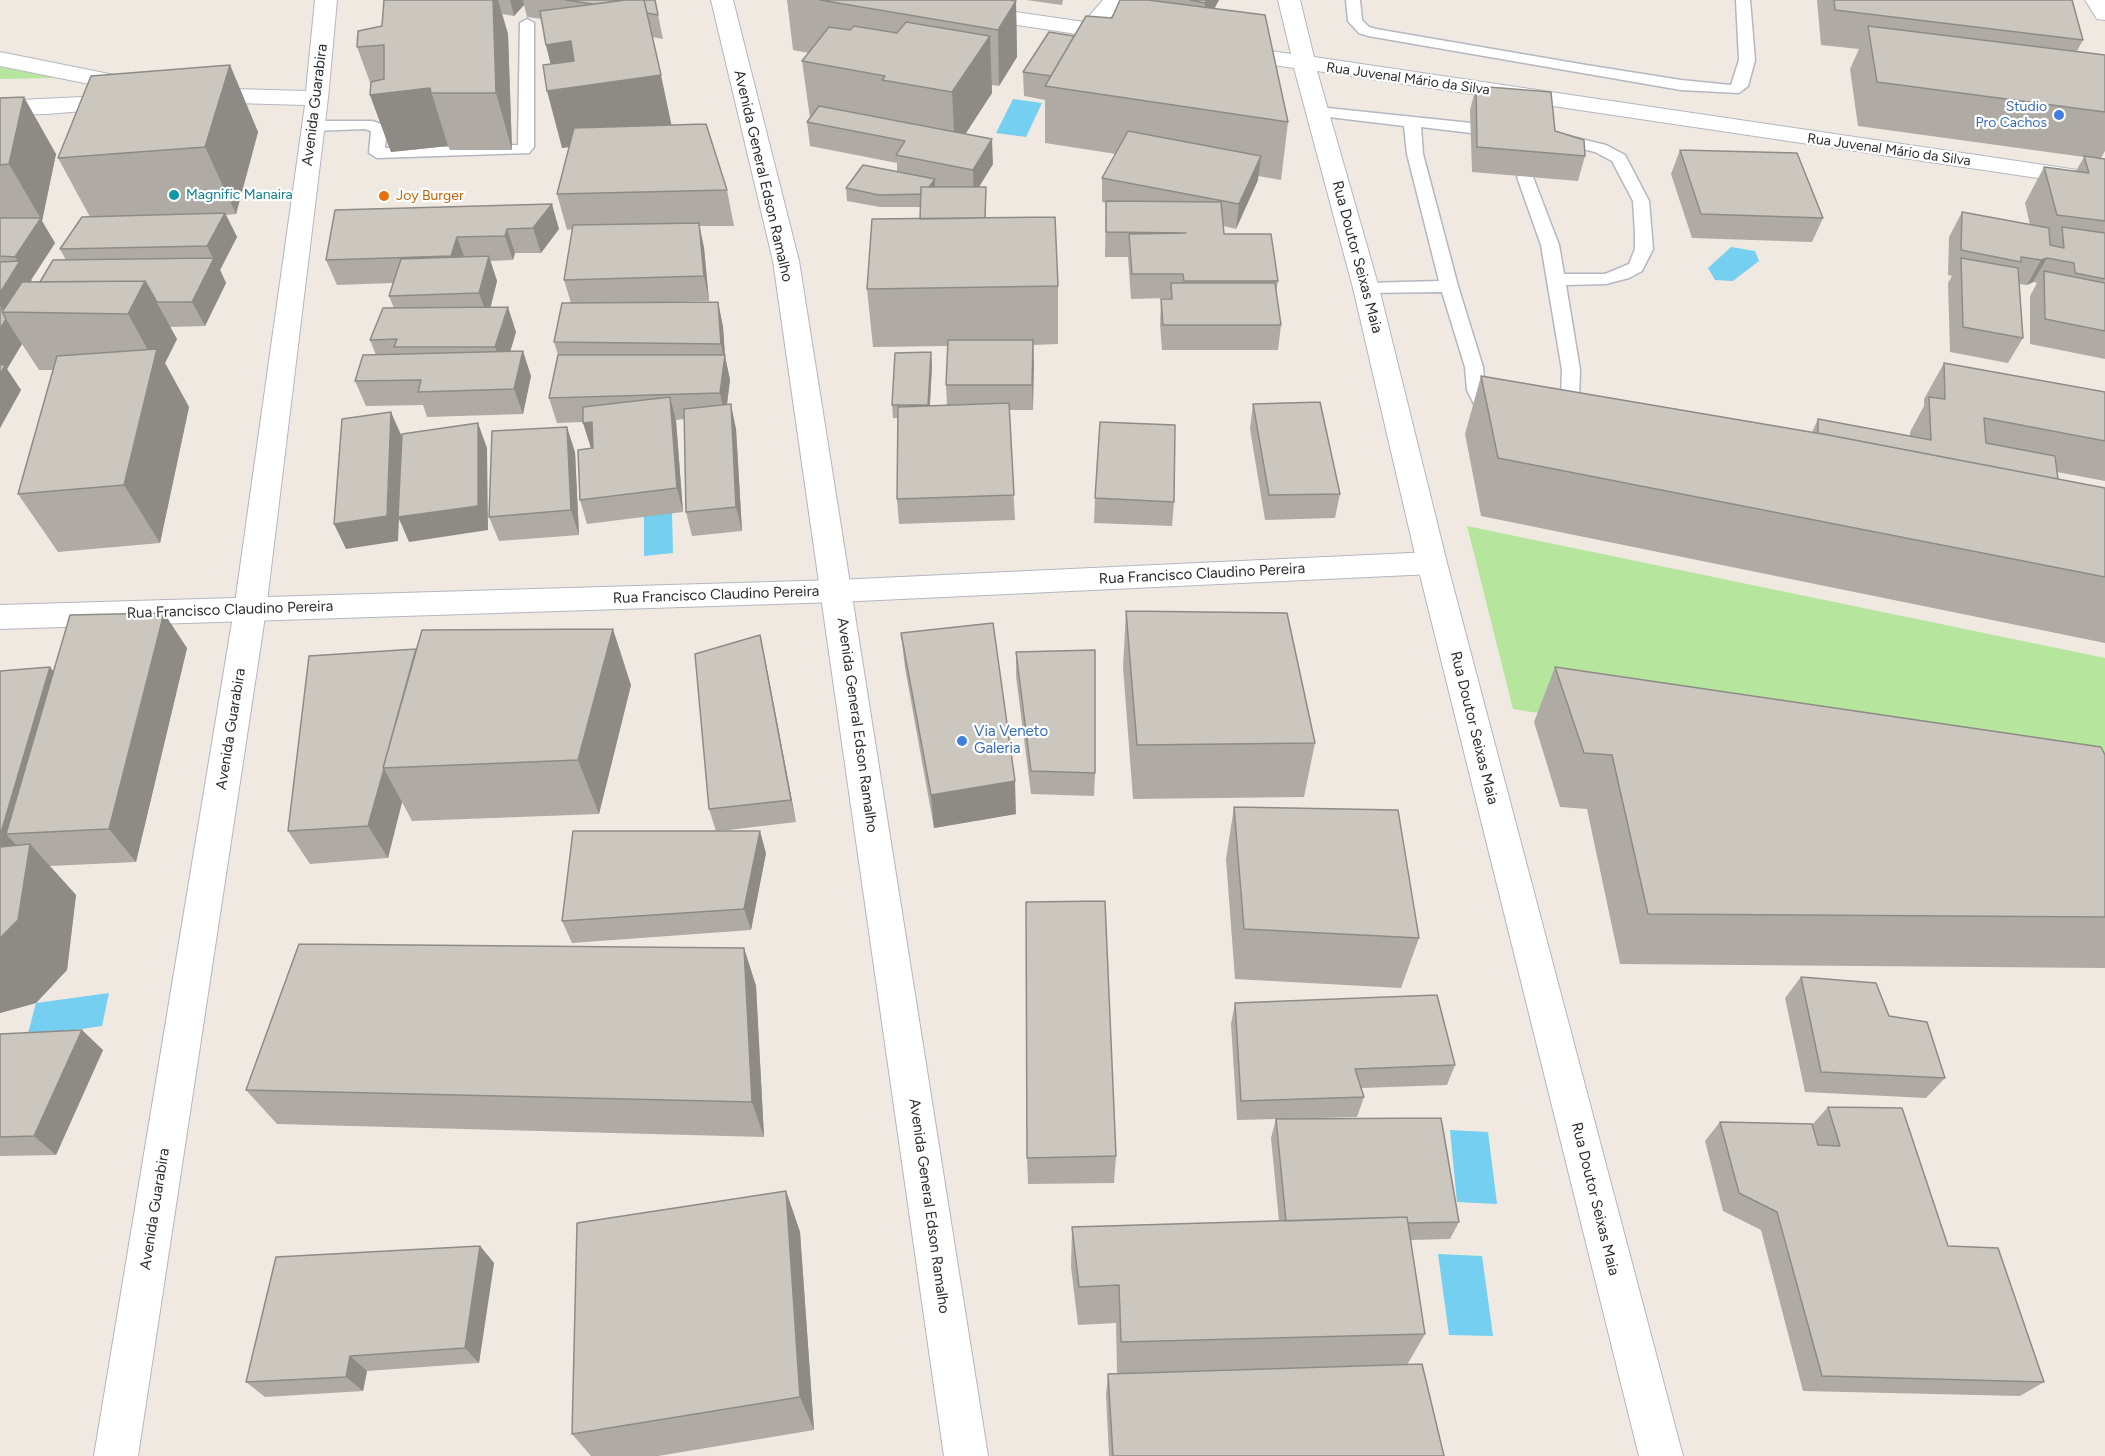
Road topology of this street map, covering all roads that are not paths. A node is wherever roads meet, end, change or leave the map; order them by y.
1 (326, 0) edge
2 (722, 0) edge
3 (890, 0) edge
4 (1114, 0) edge
5 (1289, 0) edge
6 (1353, 0) edge
7 (1743, 0) edge
8 (2096, 0) edge
9 (2105, 14) edge
10 (527, 23) dead end
11 (1090, 28) junction
12 (1146, 37) edge
13 (1214, 49) edge
14 (0, 59) edge
15 (1304, 64) junction
16 (179, 95) edge
17 (0, 108) edge
18 (315, 112) junction
19 (1318, 112) junction
20 (1413, 121) junction
21 (1471, 128) dead end
22 (1546, 136) edge
23 (1525, 177) edge
24 (2105, 182) edge
25 (1556, 280) junction
26 (1449, 286) junction
27 (1366, 288) junction
28 (1509, 414) edge
29 (1537, 421) edge
30 (1432, 563) junction
31 (837, 591) junction
32 (250, 610) junction
33 (0, 617) edge
34 (116, 1456) edge
35 (966, 1456) edge
36 (1661, 1456) edge

1 - 18 main road, Avenida Guarabira
2 - 31 main road, Avenida General Edson Ramalho
3 - 11 main road
4 - 11 main road
5 - 15 main road, Rua Doutor Seixas Maia
6 - 7 lane
8 - 9 main road
10 - 18 lane
11 - 12 main road
13 - 15 main road, Rua Juvenal Mário da Silva
14 - 17 main road
15 - 19 main road, Rua Doutor Seixas Maia
15 - 24 main road, Rua Juvenal Mário da Silva
16 - 18 main road
18 - 32 main road, Avenida Guarabira
19 - 20 lane
19 - 27 main road, Rua Doutor Seixas Maia
20 - 21 lane
20 - 26 lane
22 - 25 lane
23 - 25 lane
25 - 29 lane
26 - 27 lane
26 - 28 lane
27 - 30 main road, Rua Doutor Seixas Maia
30 - 31 main road, Rua Francisco Claudino Pereira
30 - 36 main road, Rua Doutor Seixas Maia
31 - 32 main road, Rua Francisco Claudino Pereira
31 - 35 main road, Avenida General Edson Ramalho
32 - 33 main road, Rua Francisco Claudino Pereira
32 - 34 main road, Avenida Guarabira

